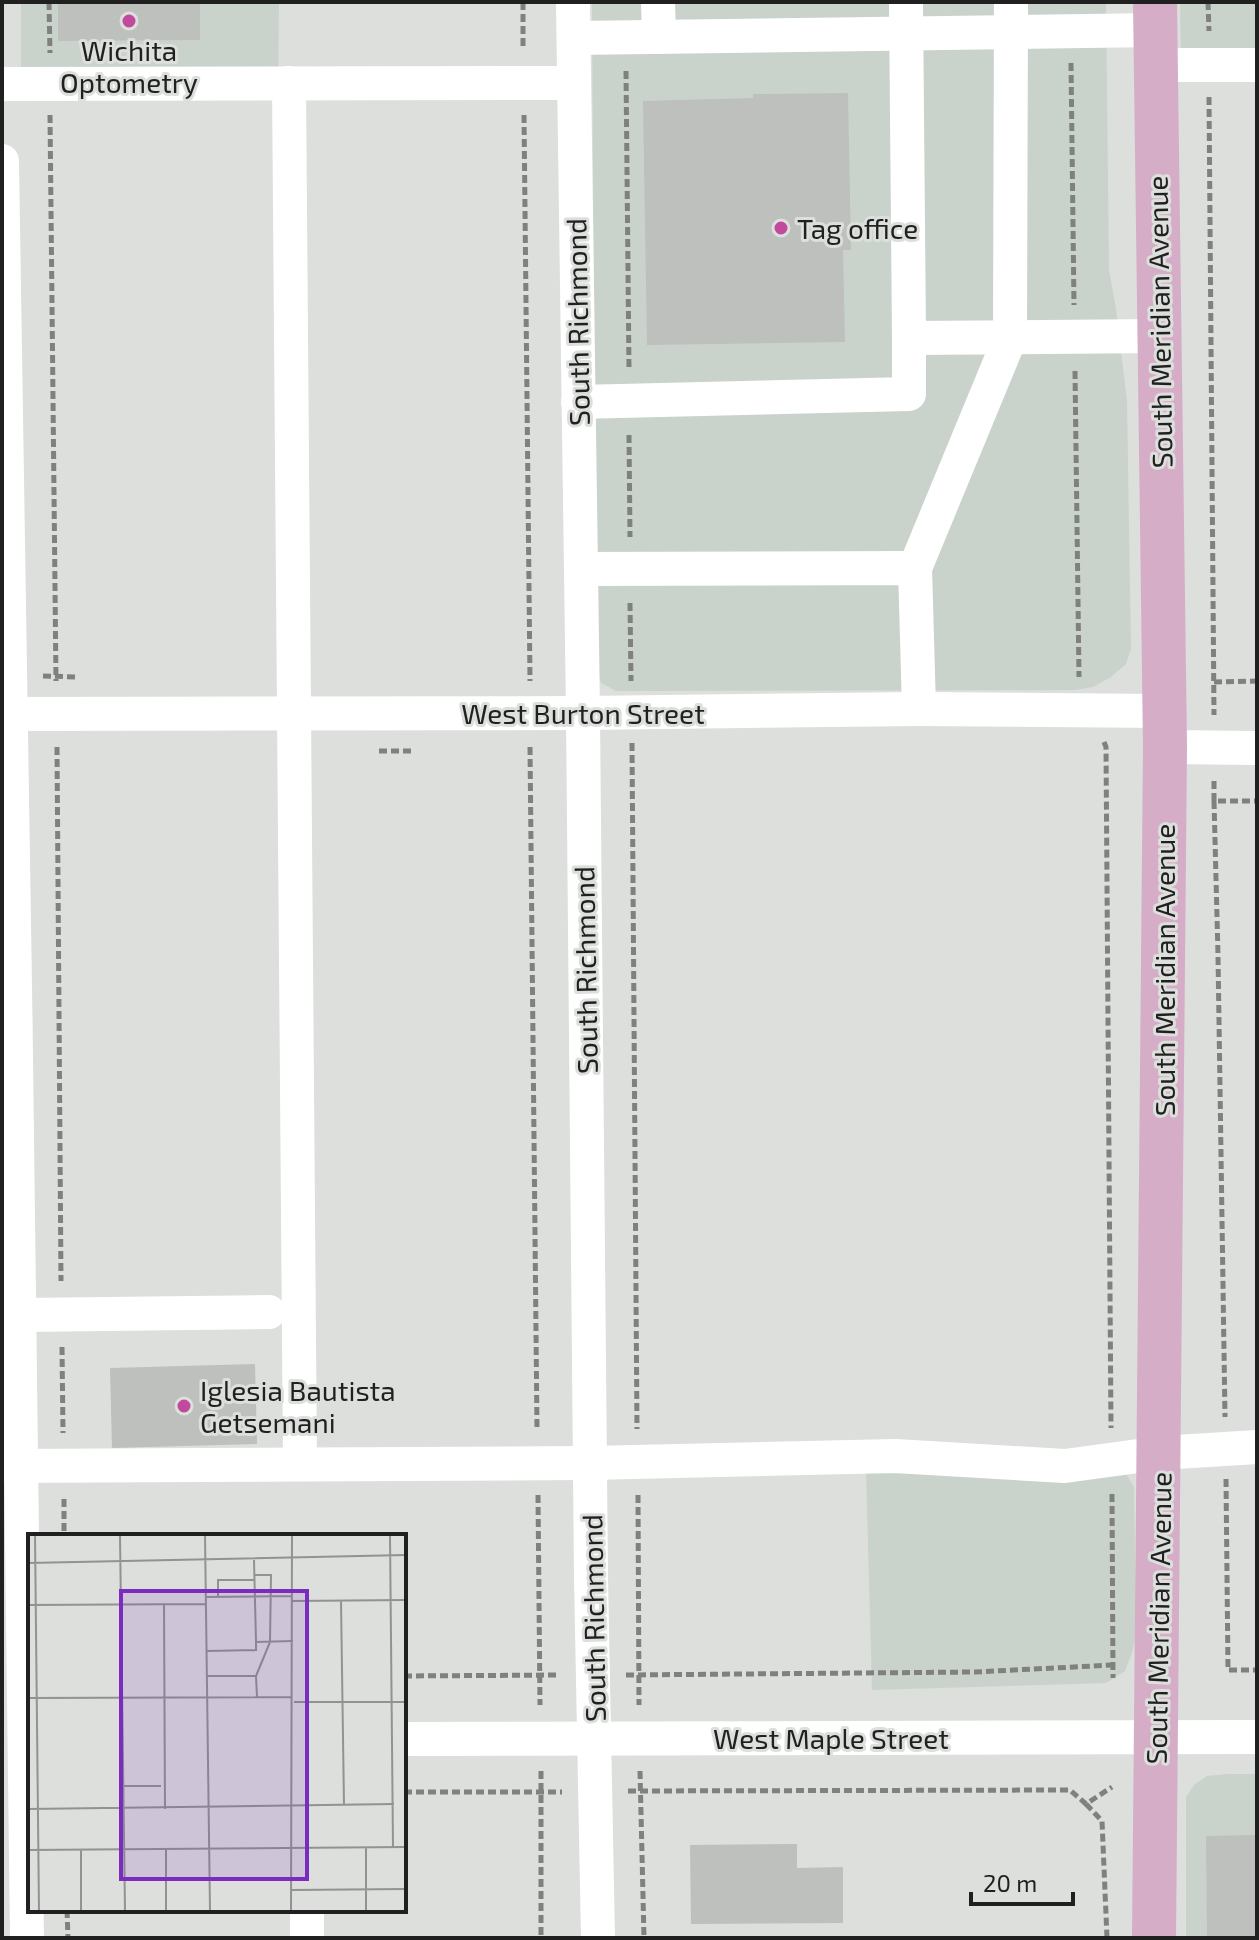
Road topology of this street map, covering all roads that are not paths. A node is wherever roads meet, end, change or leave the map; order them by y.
1 (573, 2) edge
2 (658, 2) edge
3 (1011, 17) edge
4 (906, 18) edge
5 (1155, 33) edge
6 (643, 37) junction
7 (574, 38) junction
8 (1257, 65) edge
9 (289, 83) junction
10 (574, 83) junction
11 (2, 84) edge
12 (2, 161) edge
13 (1160, 336) junction
14 (909, 338) junction
15 (1010, 338) junction
16 (578, 402) junction
17 (915, 568) junction
18 (581, 569) junction
19 (919, 709) junction
20 (295, 713) junction
21 (583, 713) junction
22 (6, 714) edge
23 (1165, 729) junction
24 (1257, 748) edge
25 (269, 1312) dead end
26 (21, 1315) junction
27 (1241, 1448) edge
28 (1160, 1453) junction
29 (590, 1463) junction
30 (300, 1464) junction
31 (12, 1466) edge
32 (1257, 1737) edge
33 (1156, 1738) junction
34 (406, 1739) edge
35 (595, 1739) junction
36 (19, 1740) edge
37 (307, 1912) edge
38 (27, 1938) edge
39 (307, 1938) edge
40 (598, 1938) edge
41 (1154, 1938) edge

1 - 7 street, South Richmond
2 - 6 street
3 - 4 street
3 - 5 street
3 - 15 street
4 - 6 street
4 - 14 street
5 - 8 street
5 - 13 main road, South Meridian Avenue
6 - 7 street
7 - 10 street, South Richmond
9 - 10 street
9 - 11 street
9 - 20 street
10 - 16 street, South Richmond
12 - 22 street
13 - 15 street
13 - 23 main road, South Meridian Avenue
14 - 15 street
14 - 16 street
15 - 17 street
16 - 18 street, South Richmond
17 - 18 street
17 - 19 street
18 - 21 street, South Richmond
19 - 21 street, West Burton Street
19 - 23 street, West Burton Street
20 - 21 street, West Burton Street
20 - 22 street, West Burton Street
20 - 30 street
21 - 29 street, South Richmond
22 - 26 street
23 - 24 street, West Burton Street
23 - 28 main road, South Meridian Avenue
25 - 26 street
26 - 31 street
27 - 28 street
28 - 29 street
28 - 33 main road, South Meridian Avenue
29 - 30 street
29 - 35 street, South Richmond
30 - 31 street
31 - 36 street
32 - 33 street, West Maple Street
33 - 35 street, West Maple Street
33 - 41 main road, South Meridian Avenue
34 - 35 street, West Maple Street
35 - 40 street, South Richmond
36 - 38 street
37 - 39 street

